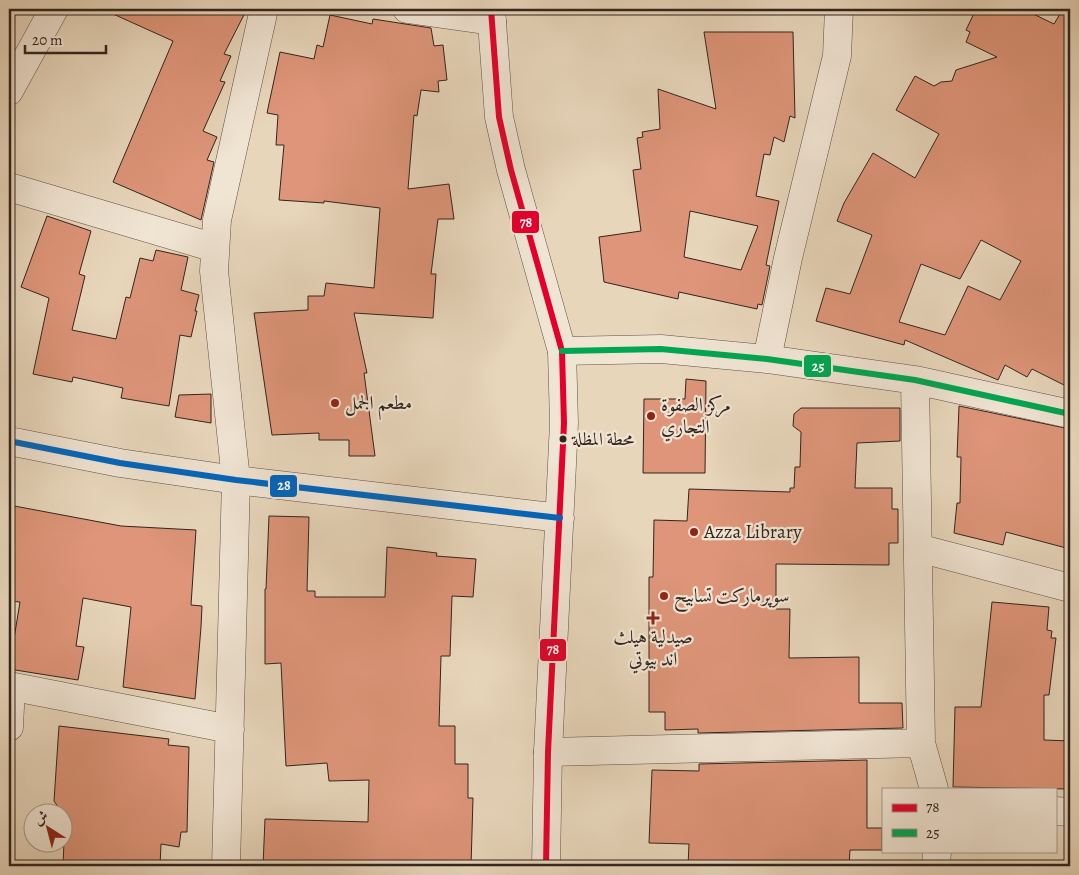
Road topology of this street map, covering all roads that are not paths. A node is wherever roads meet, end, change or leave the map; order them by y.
1 (54, 9) edge
2 (264, 9) edge
3 (407, 9) edge
4 (839, 9) edge
5 (491, 15) edge
6 (9, 91) edge
7 (9, 187) edge
8 (215, 248) junction
9 (562, 351) junction
10 (767, 358) junction
11 (915, 380) junction
12 (1070, 414) edge
13 (9, 441) edge
14 (236, 480) junction
15 (560, 518) junction
16 (918, 548) junction
17 (1070, 588) edge
18 (10, 686) edge
19 (9, 727) edge
20 (230, 729) junction
21 (921, 743) junction
22 (548, 752) junction
23 (934, 788) edge
24 (1056, 811) edge
25 (1070, 812) edge
26 (936, 852) edge
27 (226, 866) edge
28 (546, 866) edge
29 (936, 866) edge

1 - 6 street
2 - 8 street
3 - 5 street
4 - 10 street
5 - 9 street
7 - 8 street
8 - 14 street
9 - 10 street
9 - 15 street
10 - 11 street
11 - 12 street
11 - 16 street
13 - 14 street
14 - 15 street
14 - 20 street
15 - 22 street
16 - 17 street
16 - 21 street
18 - 19 street
18 - 20 street
20 - 27 street
21 - 22 street
21 - 23 street
22 - 28 street
24 - 25 street
26 - 29 street

